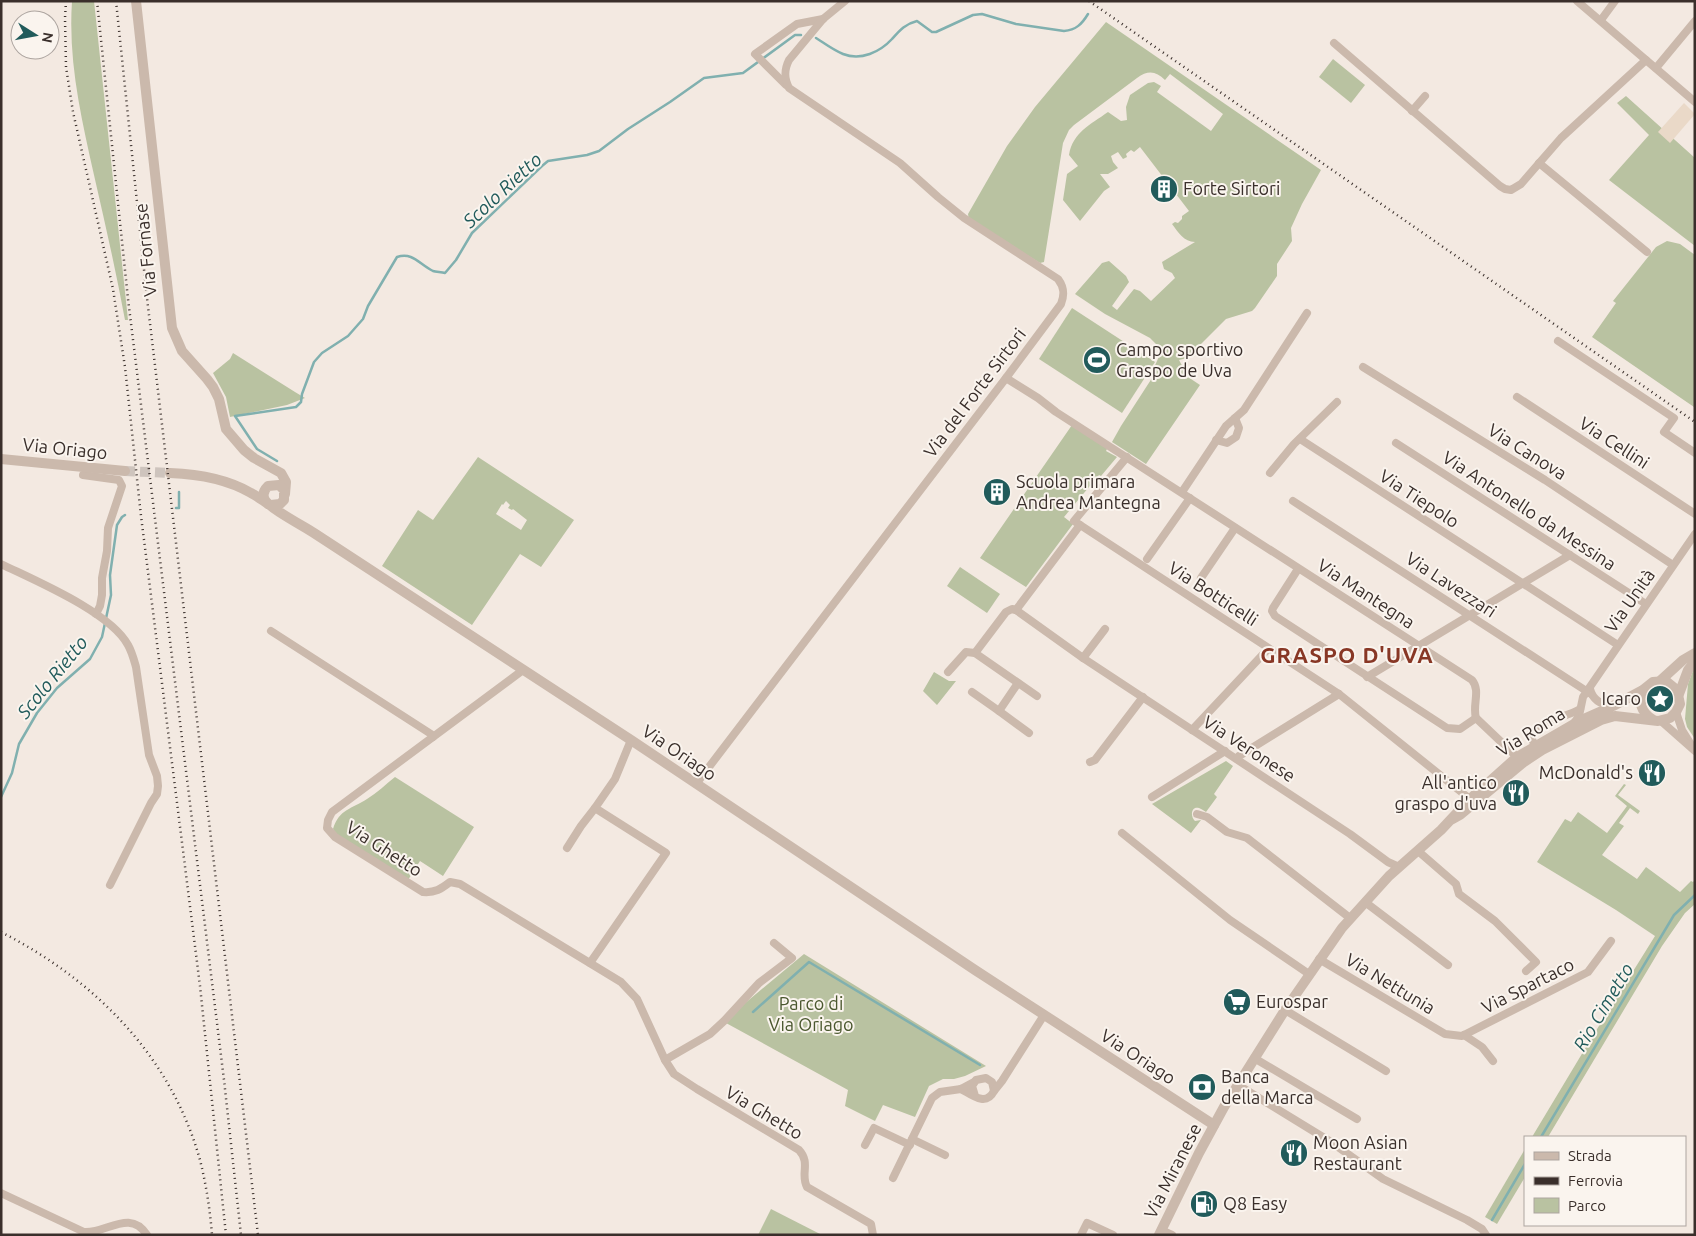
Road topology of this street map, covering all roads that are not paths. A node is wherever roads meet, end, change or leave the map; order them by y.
1 (136, 1) edge
2 (844, 1) edge
3 (1577, 1) edge
4 (1615, 1) edge
5 (823, 19) junction
6 (1601, 20) junction
7 (1695, 21) edge
8 (1334, 43) dead end
9 (1646, 60) junction
10 (1656, 68) junction
11 (790, 88) junction
12 (1425, 96) dead end
13 (1695, 102) edge
14 (1412, 110) junction
15 (1538, 163) junction
16 (1647, 252) dead end
17 (1307, 313) dead end
18 (1558, 341) dead end
19 (1363, 367) dead end
20 (1006, 378) junction
21 (1517, 397) dead end
22 (1337, 402) dead end
23 (1235, 418) junction
24 (1300, 439) junction
25 (1216, 440) junction
26 (1396, 443) dead end
27 (1695, 453) edge
28 (1127, 458) junction
29 (1, 459) edge
30 (263, 464) junction
31 (125, 471) tunnel mouth
32 (170, 473) tunnel mouth
33 (1270, 473) dead end
34 (83, 475) dead end
35 (265, 490) junction
36 (250, 492) junction
37 (1182, 492) junction
38 (284, 497) junction
39 (1190, 498) junction
40 (1293, 501) dead end
41 (270, 505) junction
42 (1695, 514) edge
43 (295, 521) junction
44 (1080, 525) junction
45 (1235, 528) junction
46 (1695, 534) edge
47 (1570, 555) junction
48 (1147, 559) dead end
49 (1, 564) edge
50 (1673, 565) junction
51 (1298, 569) junction
52 (1201, 578) dead end
53 (1522, 584) junction
54 (1646, 604) junction
55 (1016, 610) junction
56 (1470, 615) junction
57 (102, 618) junction
58 (1105, 629) dead end
59 (271, 631) dead end
60 (1618, 645) junction
61 (1419, 646) junction
62 (1268, 649) junction
63 (975, 653) junction
64 (1695, 653) edge
65 (1083, 658) junction
66 (1695, 660) edge
67 (524, 670) junction
68 (948, 672) dead end
69 (1367, 677) junction
70 (1661, 680) junction
71 (1018, 683) junction
72 (1589, 690) junction
73 (1643, 690) junction
74 (972, 692) dead end
75 (1339, 694) junction
76 (1679, 694) junction
77 (1037, 696) dead end
78 (1143, 697) junction
79 (1613, 706) junction
80 (1580, 707) junction
81 (999, 711) junction
82 (1676, 712) junction
83 (1589, 716) junction
84 (1622, 716) junction
85 (1476, 718) junction
86 (1656, 720) junction
87 (1571, 726) junction
88 (1192, 730) junction
89 (1029, 733) dead end
90 (433, 737) junction
91 (631, 740) junction
92 (1538, 748) junction
93 (1695, 750) edge
94 (1225, 751) junction
95 (1517, 757) junction
96 (1237, 759) junction
97 (1090, 762) dead end
98 (1504, 778) junction
99 (696, 784) junction
100 (1152, 797) dead end
101 (1470, 799) junction
102 (595, 808) junction
103 (1198, 814) dead end
104 (1451, 820) junction
105 (1122, 833) dead end
106 (567, 848) dead end
107 (1418, 851) junction
108 (1399, 866) junction
109 (110, 885) dead end
110 (1365, 902) junction
111 (1350, 918) junction
112 (1611, 941) dead end
113 (774, 943) dead end
114 (1329, 945) joint
115 (1319, 959) junction
116 (590, 963) junction
117 (1448, 964) dead end
118 (1526, 971) dead end
119 (1309, 974) junction
120 (1285, 1010) junction
121 (1044, 1015) junction
122 (1445, 1034) joint
123 (1464, 1035) junction
124 (1254, 1058) junction
125 (665, 1060) junction
126 (1493, 1061) dead end
127 (1010, 1066) junction
128 (1386, 1071) dead end
129 (986, 1078) junction
130 (974, 1082) junction
131 (1238, 1086) junction
132 (961, 1089) junction
133 (994, 1091) junction
134 (975, 1096) junction
135 (1357, 1119) dead end
136 (1214, 1125) junction
137 (911, 1142) junction
138 (865, 1145) dead end
139 (945, 1155) dead end
140 (893, 1178) dead end
141 (1, 1193) edge
142 (1160, 1232) edge
143 (147, 1235) edge
144 (874, 1235) edge
145 (1081, 1235) edge
146 (1113, 1235) edge
147 (1172, 1235) edge
148 (1486, 1235) edge

1 - 30 street, Via Fornase
2 - 5 street, Via del Forte Sirtori
3 - 6 street
4 - 6 street
5 - 11 street, Via del Forte Sirtori
5 - 11 street, Via del Forte Sirtori
6 - 9 street
7 - 10 street
8 - 14 street
9 - 10 street
9 - 15 street
10 - 13 street
11 - 20 street, Via del Forte Sirtori
12 - 14 street
14 - 15 street
15 - 16 street
17 - 23 street
18 - 27 street
19 - 50 street, Via Canova
20 - 28 street, Via Mantegna
20 - 99 street, Via del Forte Sirtori
21 - 42 street, Via Cellini
22 - 24 street
23 - 25 street
23 - 25 street
24 - 33 street
24 - 53 street, Via Tiepolo
25 - 37 street
26 - 47 street, Via Antonello da Messina
28 - 37 street, Via Mantegna
28 - 44 street
29 - 31 street, Via Oriago
30 - 35 street
30 - 38 street, Via Fornase
32 - 36 street, Via Oriago
34 - 57 street
35 - 36 street, Via Oriago
35 - 38 street, Via Oriago
35 - 41 street
36 - 41 street, Via Oriago
37 - 39 street, Via Mantegna
38 - 41 street
38 - 43 street, Via Oriago
39 - 45 street, Via Mantegna
39 - 48 street
40 - 56 street, Via Lavezzari
41 - 43 street, Via Oriago
43 - 67 street, Via Oriago
44 - 55 street
44 - 62 street, Via Botticelli
45 - 51 street, Via Mantegna
45 - 52 street
46 - 50 street, Via Unità
47 - 53 street
47 - 54 street, Via Antonello da Messina
49 - 57 street
50 - 54 street, Via Unità
51 - 61 street, Via Mantegna
51 - 69 street
53 - 56 street
53 - 60 street, Via Tiepolo
54 - 60 street, Via Unità
55 - 63 street
55 - 65 street, Via Veronese
56 - 61 street
56 - 72 street, Via Lavezzari
57 - 109 street
58 - 65 street
59 - 90 street
60 - 72 street, Via Unità
61 - 69 street
61 - 85 street, Via Mantegna
62 - 75 street, Via Botticelli
62 - 88 street
63 - 68 street
63 - 71 street
64 - 70 street, Via Roma
65 - 78 street, Via Veronese
66 - 76 street
67 - 90 street, Via Ghetto
67 - 91 street, Via Oriago
69 - 85 street
70 - 73 street, Via Roma
70 - 76 street
71 - 77 street
71 - 81 street
72 - 79 street
72 - 80 street, Via Unità
73 - 79 street, Via Roma
73 - 86 street
74 - 81 street
75 - 96 street
75 - 101 street, Via Botticelli
76 - 82 street
78 - 88 street, Via Veronese
78 - 97 street
79 - 83 street, Via Roma
80 - 83 street
80 - 87 street, Via Unità
80 - 92 street
81 - 89 street
82 - 86 street
82 - 93 street
83 - 84 street
83 - 87 street, Via Roma
84 - 86 street, Via Roma
84 - 92 street, Via Roma
85 - 95 street
86 - 93 street
87 - 92 street, Via Roma
88 - 94 street, Via Veronese
90 - 116 street, Via Ghetto
91 - 99 street, Via Oriago
91 - 102 street
92 - 95 street, Via Roma
92 - 98 street, Via Roma
94 - 96 street, Via Veronese
94 - 100 street
95 - 98 street
95 - 101 street, Via Roma
96 - 108 street, Via Veronese
98 - 104 street, Via Roma
99 - 121 street, Via Oriago
101 - 104 street, Via Roma
102 - 106 street
102 - 116 street
103 - 111 street
104 - 107 street, Via Roma
105 - 119 street
107 - 108 street, Via Roma
107 - 118 street
108 - 110 street, Via Roma
110 - 111 street, Via Roma
110 - 117 street
111 - 114 street, Via Roma
112 - 123 street, Via Spartaco
113 - 125 street
114 - 115 street, Via Miranese
115 - 119 street, Via Miranese
115 - 122 street, Via Nettunia
116 - 125 street, Via Ghetto
119 - 120 street, Via Miranese
120 - 124 street, Via Miranese
120 - 128 street
121 - 127 street
121 - 136 street, Via Oriago
122 - 123 street, Via Spartaco
123 - 126 street
124 - 131 street, Via Miranese
124 - 135 street
125 - 144 street, Via Ghetto
127 - 129 street
127 - 133 street
129 - 130 street
129 - 133 street
130 - 132 street
130 - 134 street
131 - 136 street, Via Miranese
131 - 148 street
132 - 134 street
132 - 137 street
133 - 134 street
136 - 142 street, Via Miranese
137 - 138 street
137 - 139 street
137 - 140 street
141 - 143 street
142 - 147 street
145 - 146 street

